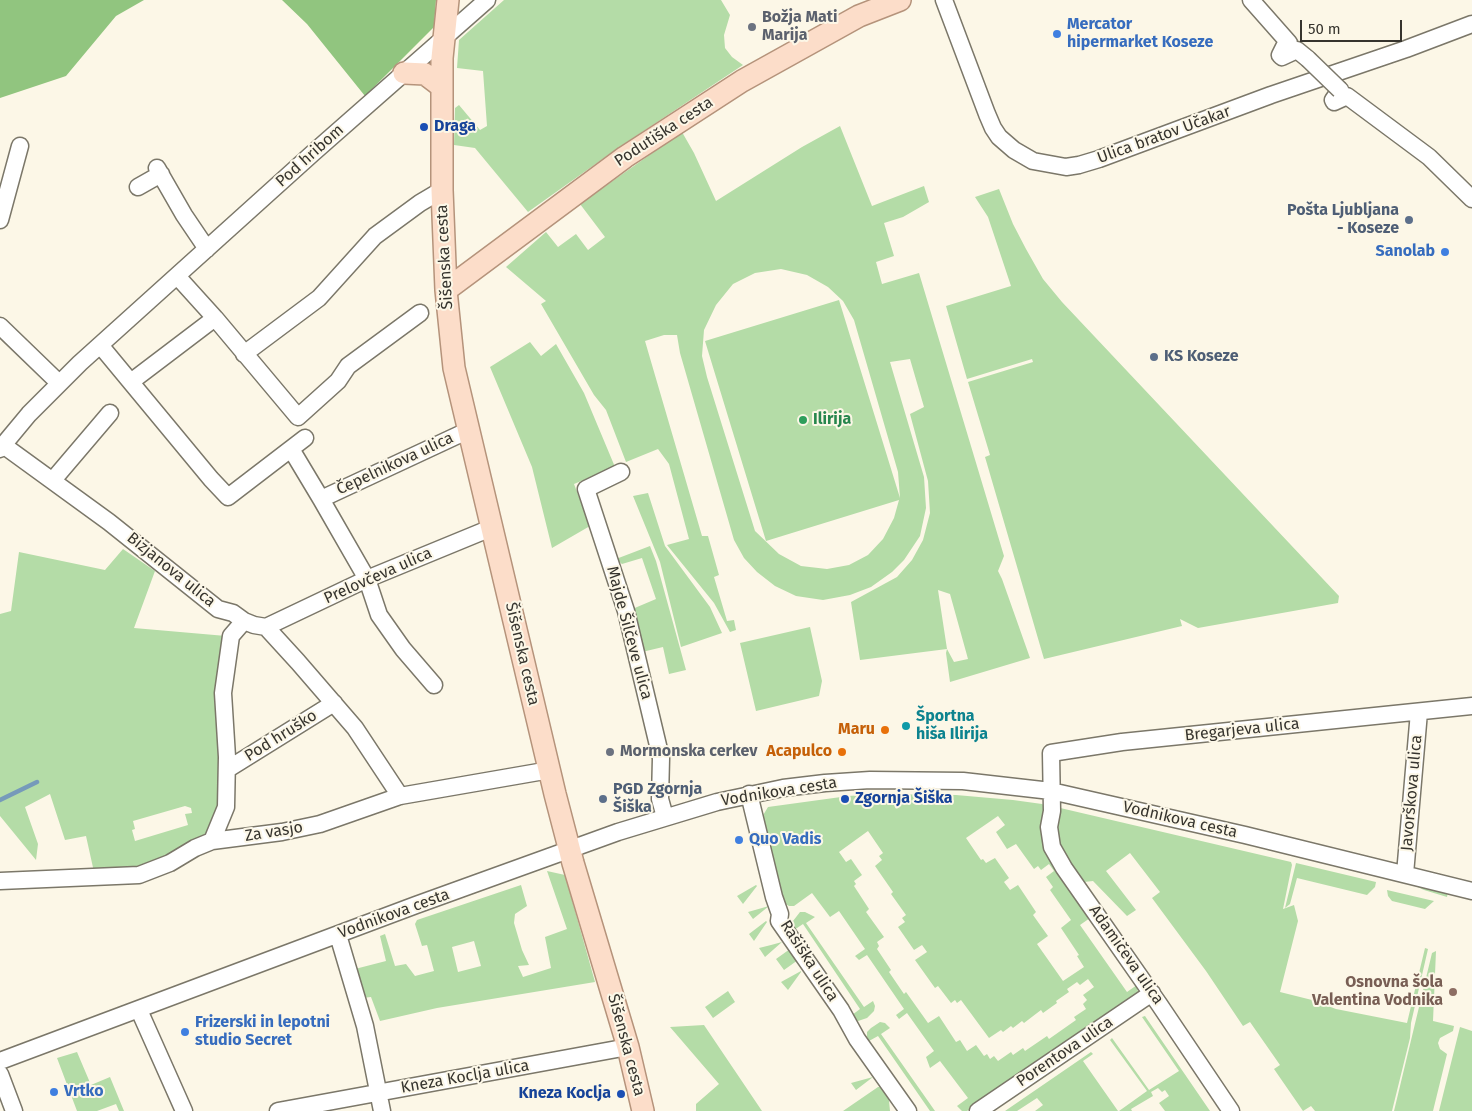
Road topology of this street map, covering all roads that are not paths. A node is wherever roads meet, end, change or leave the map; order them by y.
1 (448, 0) edge
2 (487, 0) edge
3 (900, 0) edge
4 (944, 0) edge
5 (1251, 0) edge
6 (1472, 24) edge
7 (445, 37) junction
8 (404, 73) junction
9 (442, 87) junction
10 (20, 146) dead end
11 (138, 186) dead end
12 (442, 190) junction
13 (1472, 200) edge
14 (0, 220) edge
15 (207, 249) junction
16 (177, 276) junction
17 (446, 290) junction
18 (420, 312) dead end
19 (215, 318) junction
20 (0, 326) edge
21 (100, 345) junction
22 (244, 354) junction
23 (132, 381) junction
24 (60, 383) junction
25 (110, 414) dead end
26 (468, 430) junction
27 (305, 438) dead end
28 (2, 447) edge
29 (290, 450) junction
30 (621, 472) dead end
31 (53, 480) junction
32 (321, 499) junction
33 (492, 528) junction
34 (368, 580) junction
35 (244, 621) junction
36 (266, 627) junction
37 (434, 685) dead end
38 (334, 703) junction
39 (1472, 706) edge
40 (1419, 712) junction
41 (228, 769) junction
42 (550, 770) junction
43 (1051, 791) junction
44 (749, 794) junction
45 (400, 796) junction
46 (665, 817) junction
47 (212, 841) junction
48 (570, 850) junction
49 (1405, 874) junction
50 (0, 881) edge
51 (1472, 891) edge
52 (338, 935) junction
53 (1152, 993) junction
54 (139, 1010) junction
55 (628, 1048) junction
56 (0, 1061) edge
57 (0, 1074) edge
58 (378, 1092) junction
59 (302, 1108) edge
60 (14, 1111) edge
61 (184, 1111) edge
62 (278, 1111) edge
63 (382, 1111) edge
64 (643, 1111) edge
65 (908, 1111) edge
66 (978, 1111) edge
67 (1231, 1111) edge

1 - 7 main road, Šišenska cesta
2 - 7 street
3 - 17 main road, Podutiška cesta
4 - 6 street, Ulica bratov Učakar
5 - 13 street, bridge
7 - 8 street, Pod hribom
7 - 9 main road, Šišenska cesta
8 - 9 main road
8 - 15 street, Pod hribom
9 - 12 main road, Šišenska cesta
10 - 14 street
11 - 15 street
12 - 17 main road, Šišenska cesta
12 - 22 street, Šišenska cesta
15 - 16 street, Pod hribom
16 - 19 street
16 - 21 street, Pod hribom
17 - 26 main road, Šišenska cesta
18 - 22 street, Šišenska cesta
19 - 22 street
19 - 23 street
20 - 24 street
21 - 23 street
21 - 24 street, Pod hribom
23 - 29 street
24 - 28 street, Pod hribom
25 - 31 street
26 - 32 street, Čepelnikova ulica
26 - 33 main road, Šišenska cesta
27 - 29 street
28 - 31 street, Bizjanova ulica
29 - 32 street
30 - 46 street, Majde Šilčeve ulica
31 - 35 street, Bizjanova ulica
32 - 34 street
33 - 34 street, Prelovčeva ulica
33 - 42 main road, Šišenska cesta
34 - 36 street, Prelovčeva ulica
34 - 37 street
35 - 36 street, Bizjanova ulica
35 - 41 street, Pod hruško
36 - 38 street
38 - 41 street, Pod hruško
38 - 45 street
39 - 40 street, Bregarjeva ulica
40 - 43 street, Bregarjeva ulica
40 - 49 street, Javorškova ulica
41 - 47 street, Pod hruško
42 - 45 street, Za vasjo
42 - 48 main road, Šišenska cesta
43 - 44 street, Vodnikova cesta
43 - 49 street, Vodnikova cesta
43 - 53 street, Adamičeva ulica
44 - 46 street, Vodnikova cesta
44 - 65 street, Rašiška ulica
45 - 47 street, Za vasjo
46 - 48 street, Vodnikova cesta
47 - 50 street, Za vasjo
48 - 52 street, Vodnikova cesta
48 - 55 main road, Šišenska cesta
49 - 51 street, Vodnikova cesta
52 - 54 street, Vodnikova cesta
52 - 58 street
53 - 66 street, Porentova ulica
53 - 67 street, Adamičeva ulica
54 - 56 street, Vodnikova cesta
54 - 61 street
55 - 58 street, Kneza Koclja ulica
55 - 64 main road, Šišenska cesta
57 - 60 street
58 - 59 street, Kneza Koclja ulica
58 - 63 street
59 - 62 street, Kneza Koclja ulica

